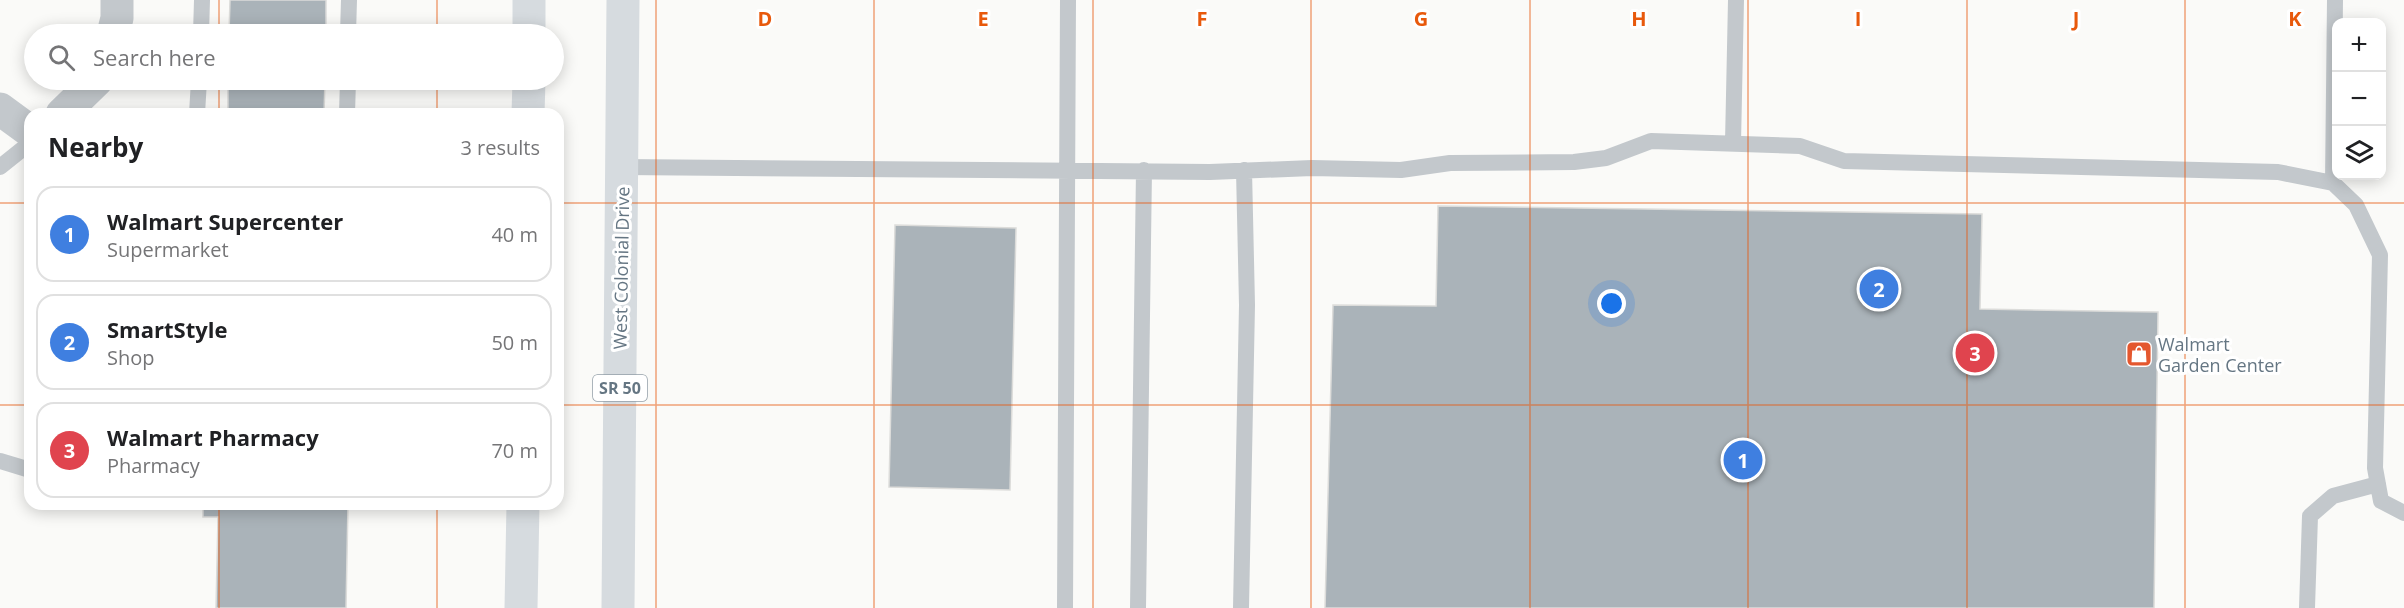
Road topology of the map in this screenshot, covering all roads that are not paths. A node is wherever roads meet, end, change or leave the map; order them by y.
1 (117, 0) edge
2 (202, 0) edge
3 (349, 0) edge
4 (529, 0) edge
5 (622, 0) edge
6 (1068, 0) edge
7 (1736, 0) edge
8 (2335, 0) edge
9 (116, 24) edge
10 (201, 24) edge
11 (348, 24) edge
12 (529, 24) edge
13 (87, 90) edge
14 (198, 90) edge
15 (348, 90) edge
16 (528, 90) edge
17 (68, 108) edge
18 (197, 108) edge
19 (347, 108) edge
20 (528, 108) edge
21 (0, 109) edge
22 (24, 127) edge
23 (1733, 143) junction
24 (24, 148) edge
25 (0, 167) edge
26 (622, 167) junction
27 (1067, 169) junction
28 (1144, 170) junction
29 (1244, 170) junction
30 (2333, 183) junction
31 (0, 461) edge
32 (24, 468) edge
33 (2378, 484) junction
34 (523, 510) edge
35 (2404, 513) edge
36 (521, 608) edge
37 (618, 608) edge
38 (1065, 608) edge
39 (1138, 608) edge
40 (1240, 608) edge
41 (2307, 608) edge

1 - 9 street
2 - 10 lane
3 - 11 lane
4 - 12 highway
5 - 26 highway, West Colonial Drive / SR 50
6 - 27 lane
7 - 23 lane
8 - 30 lane
13 - 17 street
14 - 18 lane
15 - 19 lane
16 - 20 highway
21 - 22 street
23 - 29 lane
23 - 30 lane
24 - 25 lane
26 - 27 lane
26 - 37 highway, West Colonial Drive / SR 50
27 - 28 lane
27 - 38 lane
28 - 29 lane
28 - 39 lane
29 - 40 lane
30 - 33 lane
31 - 32 lane
33 - 35 lane
33 - 41 lane
34 - 36 highway

